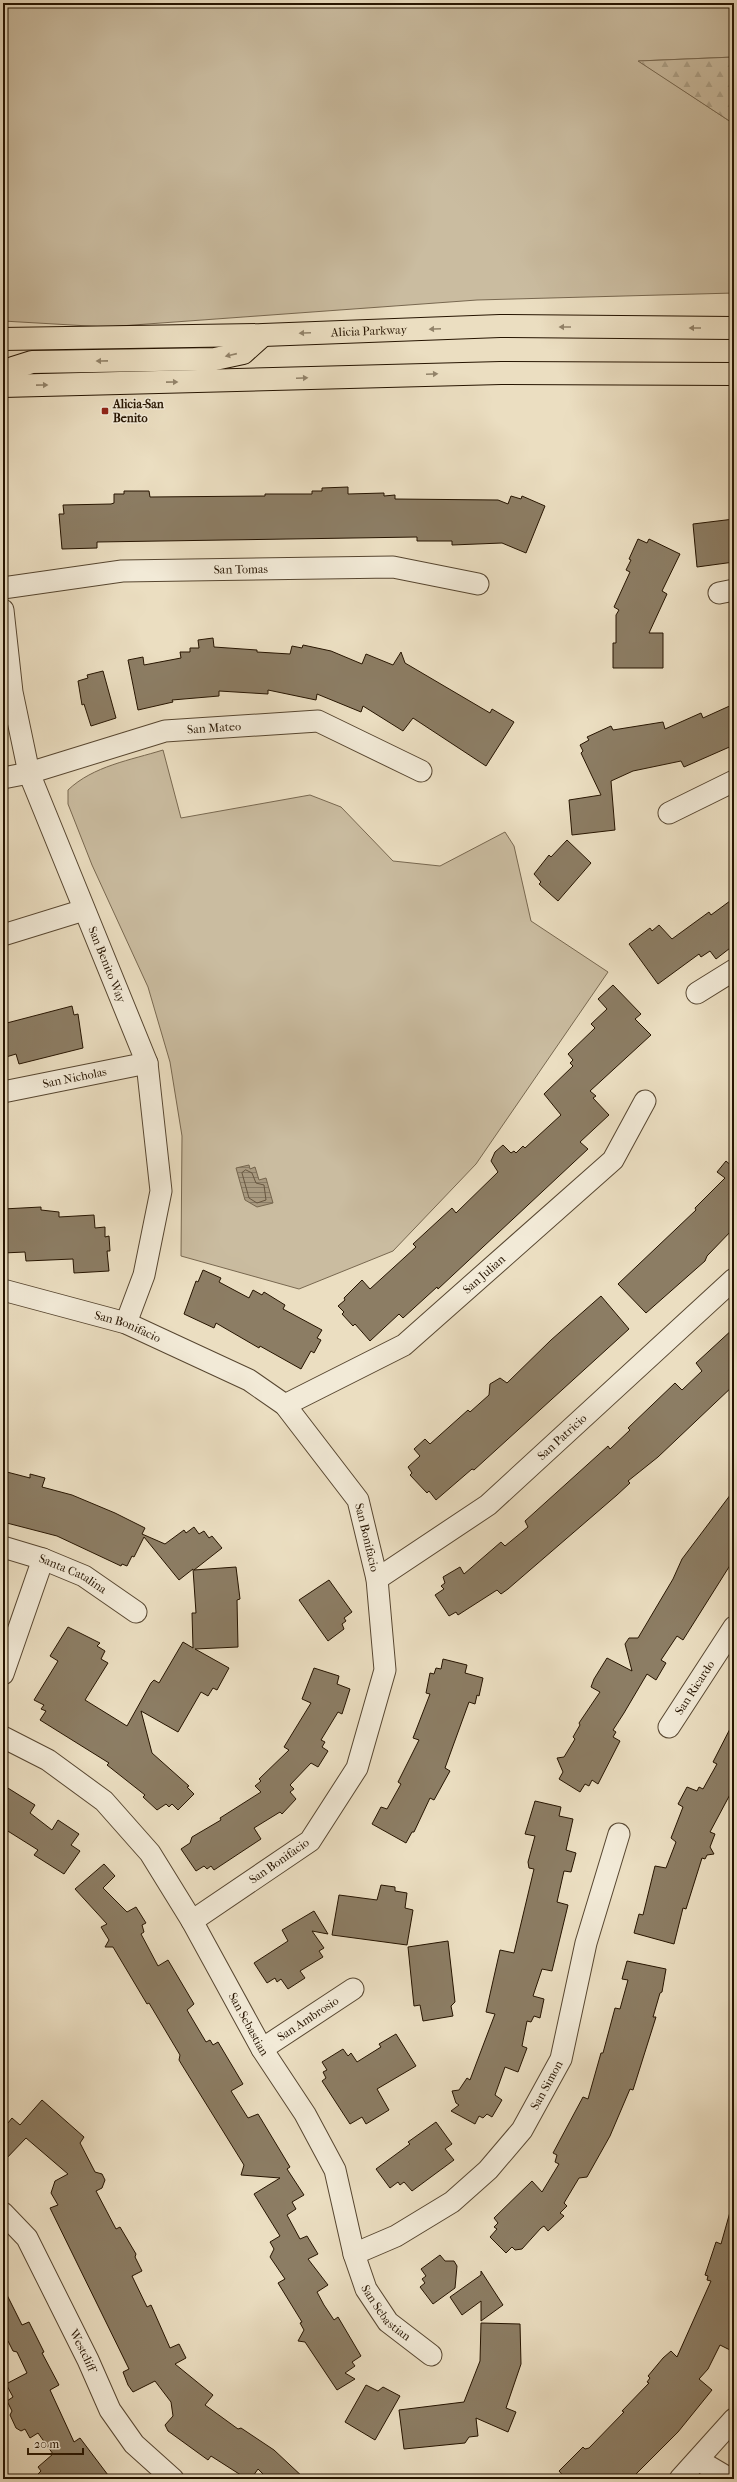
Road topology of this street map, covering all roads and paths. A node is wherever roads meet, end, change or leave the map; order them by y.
1 (734, 328) edge
2 (263, 335) junction
3 (3, 339) edge
4 (734, 374) edge
5 (3, 377) edge
6 (3, 386) edge
7 (478, 584) dead end
8 (3, 588) edge
9 (3, 610) edge
10 (421, 771) dead end
11 (29, 773) junction
12 (3, 778) edge
13 (734, 781) edge
14 (669, 813) dead end
15 (84, 910) junction
16 (3, 935) edge
17 (734, 970) edge
18 (697, 993) dead end
19 (147, 1063) junction
20 (3, 1092) edge
21 (645, 1101) dead end
22 (734, 1279) edge
23 (3, 1290) edge
24 (126, 1323) junction
25 (285, 1405) junction
26 (3, 1547) edge
27 (43, 1559) junction
28 (377, 1579) junction
29 (136, 1612) dead end
30 (734, 1627) edge
31 (3, 1674) edge
32 (669, 1727) dead end
33 (3, 1737) edge
34 (620, 1834) dead end
35 (192, 1921) junction
36 (353, 1989) dead end
37 (262, 2049) junction
38 (3, 2213) edge
39 (354, 2254) junction
40 (431, 2355) dead end
41 (734, 2419) edge
42 (698, 2460) junction
43 (173, 2479) edge
44 (680, 2479) edge
45 (730, 2479) edge

1 -> 2 main road, Alicia Parkway
2 - 3 main road, Alicia Parkway
2 -> 5 main road
6 -> 4 main road
7 - 8 street, San Tomas
9 - 11 street, San Benito Way
10 - 11 street, San Mateo
11 - 12 street, San Mateo
11 - 15 street, San Benito Way
13 - 14 street
15 - 16 street
15 - 19 street, San Benito Way
17 - 18 street
19 - 20 street, San Nicholas
19 - 24 street, San Benito Way
21 - 25 street, San Julian
22 - 28 street, San Patricio
23 - 24 street, San Bonifacio
24 - 25 street, San Bonifacio
25 - 28 street, San Bonifacio
26 - 27 street, Santa Catalina
27 - 29 street, Santa Catalina
27 - 31 street
28 - 35 street, San Bonifacio
30 - 32 street, San Ricardo
33 - 35 street, San Sebastian
34 - 39 street, San Simon
35 - 37 street, San Sebastian
36 - 37 street, San Ambrosio
37 - 39 street, San Sebastian
38 - 43 street, Westcliff
39 - 40 street, San Sebastian
41 - 42 street
42 - 44 street
42 - 45 street

